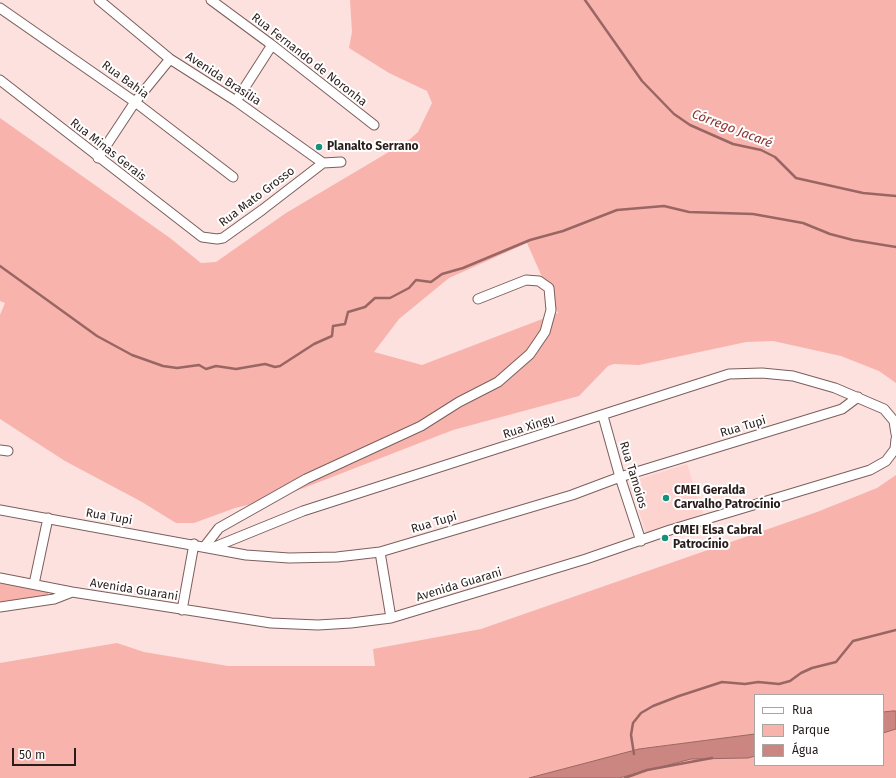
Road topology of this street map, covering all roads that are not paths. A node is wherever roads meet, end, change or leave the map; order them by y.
1 (211, 0) edge
2 (101, 1) edge
3 (0, 8) edge
4 (272, 45) junction
5 (170, 59) junction
6 (0, 80) edge
7 (236, 101) junction
8 (135, 102) junction
9 (374, 125) dead end
10 (98, 158) junction
11 (341, 162) dead end
12 (323, 163) junction
13 (233, 177) dead end
14 (202, 237) joint
15 (478, 299) dead end
16 (858, 397) junction
17 (603, 416) junction
18 (896, 434) edge
19 (896, 439) edge
20 (620, 477) junction
21 (0, 510) edge
22 (48, 518) junction
23 (641, 541) junction
24 (194, 544) junction
25 (208, 547) junction
26 (380, 552) junction
27 (0, 578) edge
28 (34, 584) junction
29 (72, 592) junction
30 (0, 607) edge
31 (182, 610) junction
32 (391, 618) junction

1 - 4 street, Rua Fernando de Noronha
2 - 5 street, Avenida Brasília
3 - 8 street, Rua Bahia
4 - 7 street
4 - 9 street, Rua Fernando de Noronha
5 - 7 street, Avenida Brasília
5 - 8 street
6 - 10 street, Rua Minas Gerais
7 - 12 street, Avenida Brasília
8 - 10 street
8 - 13 street, Rua Bahia
10 - 14 street, Rua Minas Gerais
11 - 12 street
12 - 14 street, Rua Mato Grosso
15 - 25 street
16 - 17 street, Rua Xingu
16 - 18 street
16 - 20 street, Rua Tupi
17 - 20 street, Rua Tamoios
17 - 25 street, Rua Xingu
19 - 23 street, Avenida Guarani
20 - 23 street, Rua Tamoios
20 - 26 street, Rua Tupi
21 - 22 street, Rua Tupi
22 - 24 street, Rua Tupi
22 - 28 street
23 - 32 street, Avenida Guarani
24 - 25 street, Rua Tupi
24 - 31 street
25 - 26 street, Rua Tupi
26 - 32 street
27 - 28 street, Avenida Guarani
28 - 29 street, Avenida Guarani
29 - 30 street
29 - 31 street, Avenida Guarani
31 - 32 street, Avenida Guarani

